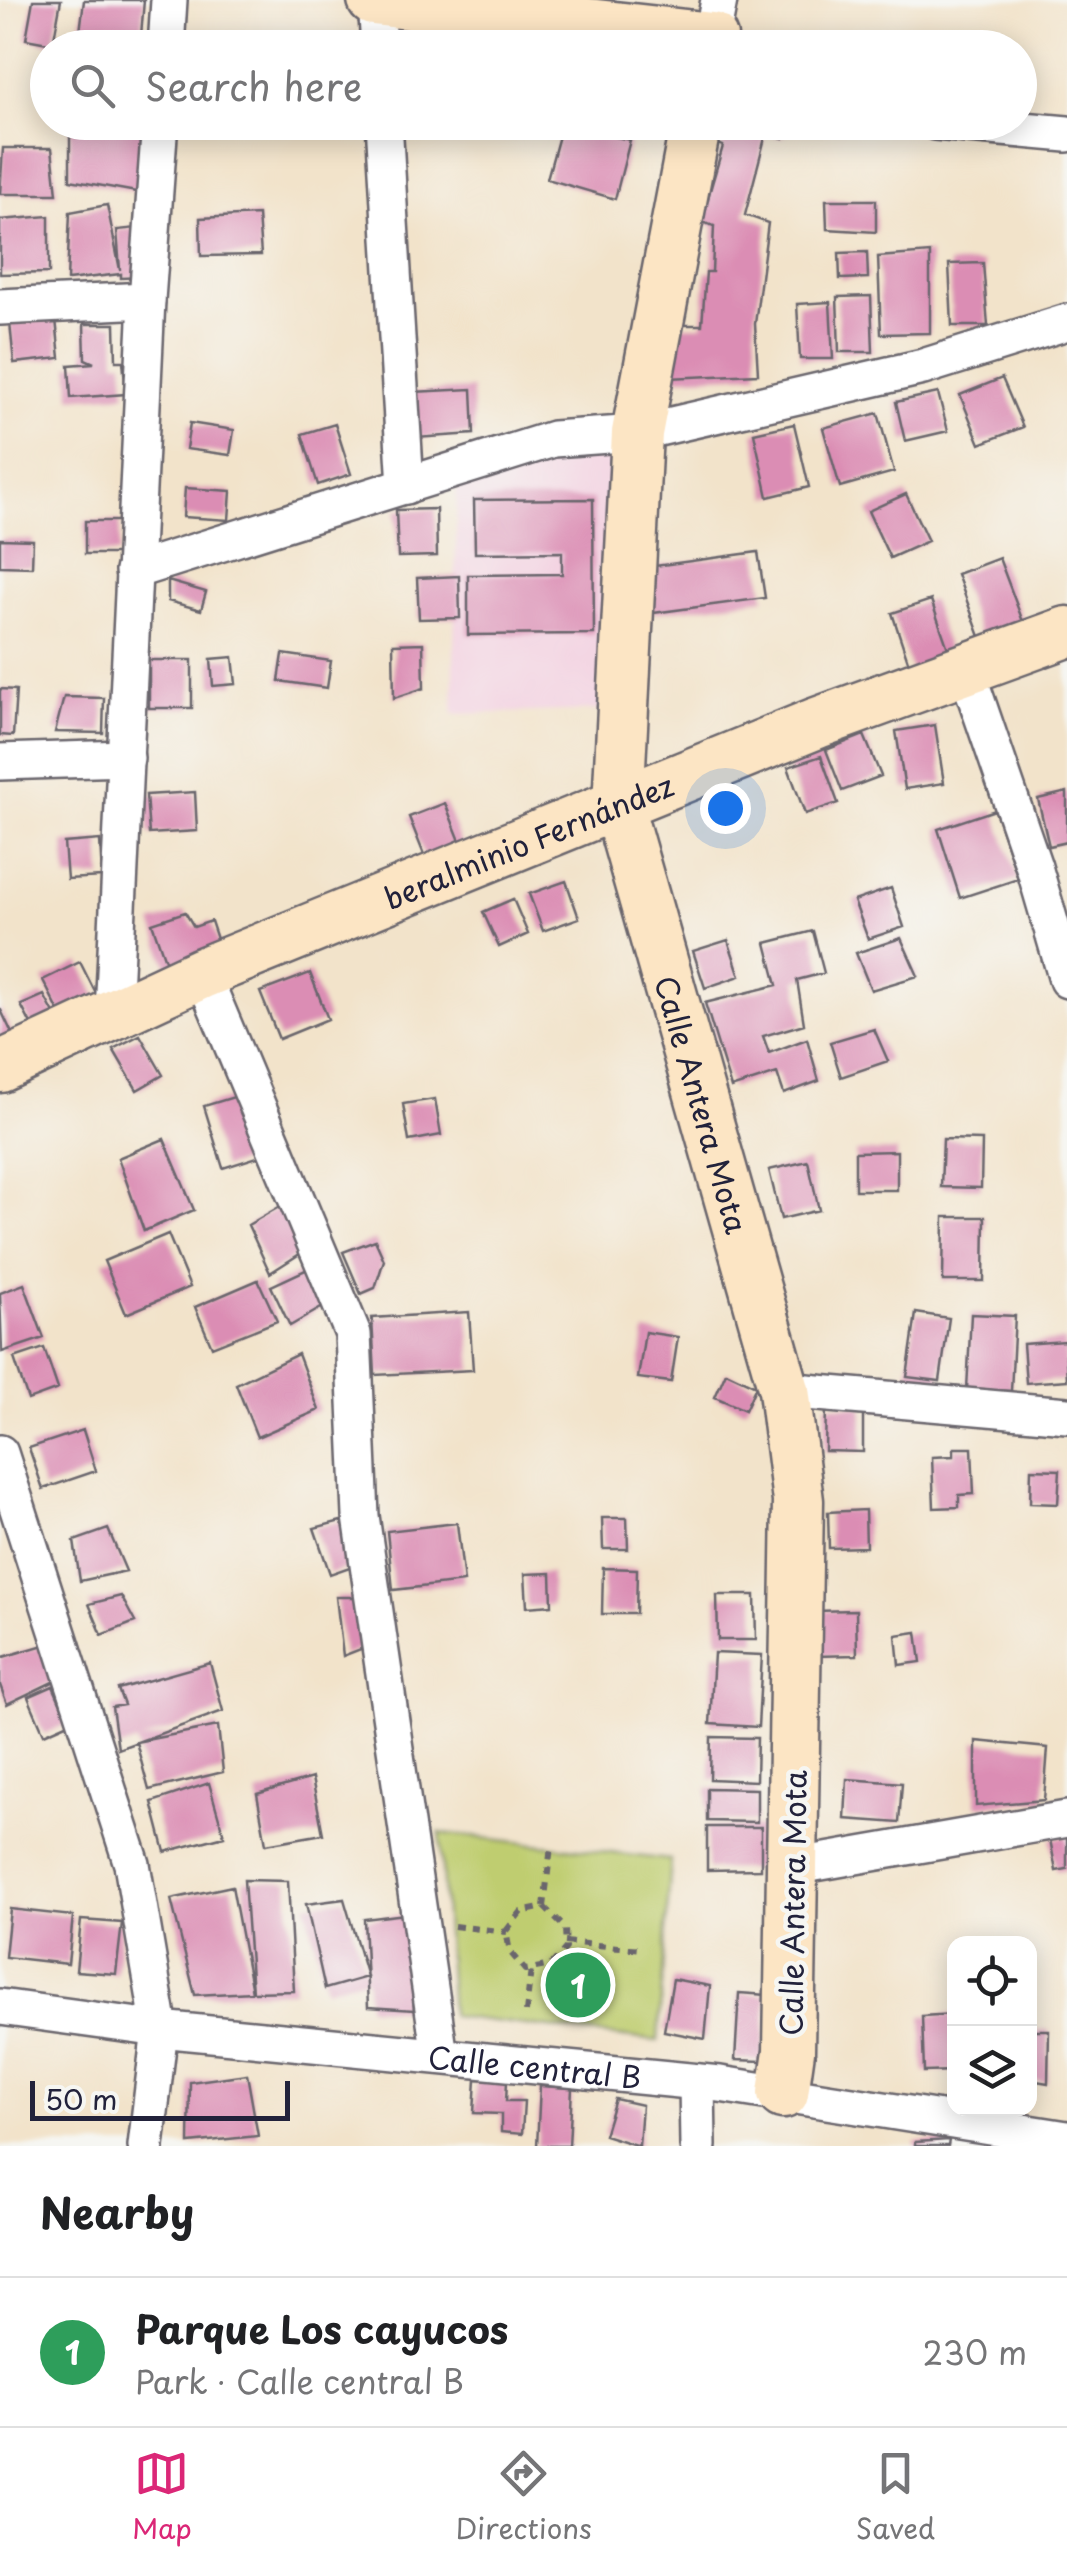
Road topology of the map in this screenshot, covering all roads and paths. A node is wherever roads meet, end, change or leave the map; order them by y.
1 (169, 0) edge
2 (374, 0) edge
3 (447, 4) edge
4 (714, 29) edge
5 (167, 30) edge
6 (377, 30) edge
7 (1037, 131) edge
8 (1067, 134) edge
9 (159, 140) edge
10 (385, 140) edge
11 (693, 140) edge
12 (146, 300) junction
13 (0, 307) edge
14 (1067, 322) edge
15 (637, 433) junction
16 (406, 486) junction
17 (133, 571) junction
18 (1067, 632) edge
19 (966, 669) junction
20 (126, 758) junction
21 (0, 762) edge
22 (618, 806) junction
23 (202, 973) junction
24 (1067, 980) edge
25 (113, 1014) junction
26 (0, 1067) edge
27 (784, 1390) junction
28 (1067, 1415) edge
29 (0, 1453) edge
30 (1067, 1820) edge
31 (551, 1846) dead end
32 (792, 1867) junction
33 (544, 1907) junction
34 (445, 1925) dead end
35 (507, 1932) junction
36 (565, 1942) junction
37 (641, 1949) dead end
38 (531, 1969) junction
39 (0, 2007) edge
40 (526, 2012) dead end
41 (160, 2029) junction
42 (440, 2056) junction
43 (697, 2082) junction
44 (783, 2093) junction
45 (1067, 2140) edge
46 (146, 2146) edge
47 (698, 2146) edge

1 - 5 street
2 - 3 main road
2 - 6 street
3 - 4 main road
7 - 8 street
9 - 12 street
10 - 16 street
11 - 15 main road, Calle Antera Mota
12 - 13 street
12 - 17 street
14 - 15 street
15 - 16 street
15 - 22 main road, Calle Antera Mota
16 - 17 street
17 - 20 street
18 - 19 main road, beralminio Fernández
19 - 22 main road, beralminio Fernández
19 - 24 street
20 - 21 street
20 - 25 street
22 - 23 main road, beralminio Fernández
22 - 27 main road, Calle Antera Mota
23 - 25 main road, beralminio Fernández
23 - 42 street
25 - 26 main road, beralminio Fernández
27 - 28 street
27 - 32 main road, Calle Antera Mota
29 - 41 street
30 - 32 street
31 - 33 path
32 - 44 main road, Calle Antera Mota
33 - 35 path
33 - 36 path
34 - 35 path
35 - 38 path
36 - 37 path
36 - 38 path
38 - 40 path
39 - 41 street, Calle central B
41 - 42 street, Calle central B
41 - 46 street
42 - 43 street, Calle central B
43 - 44 street, Calle central B
43 - 47 street
44 - 45 street, Calle central B

